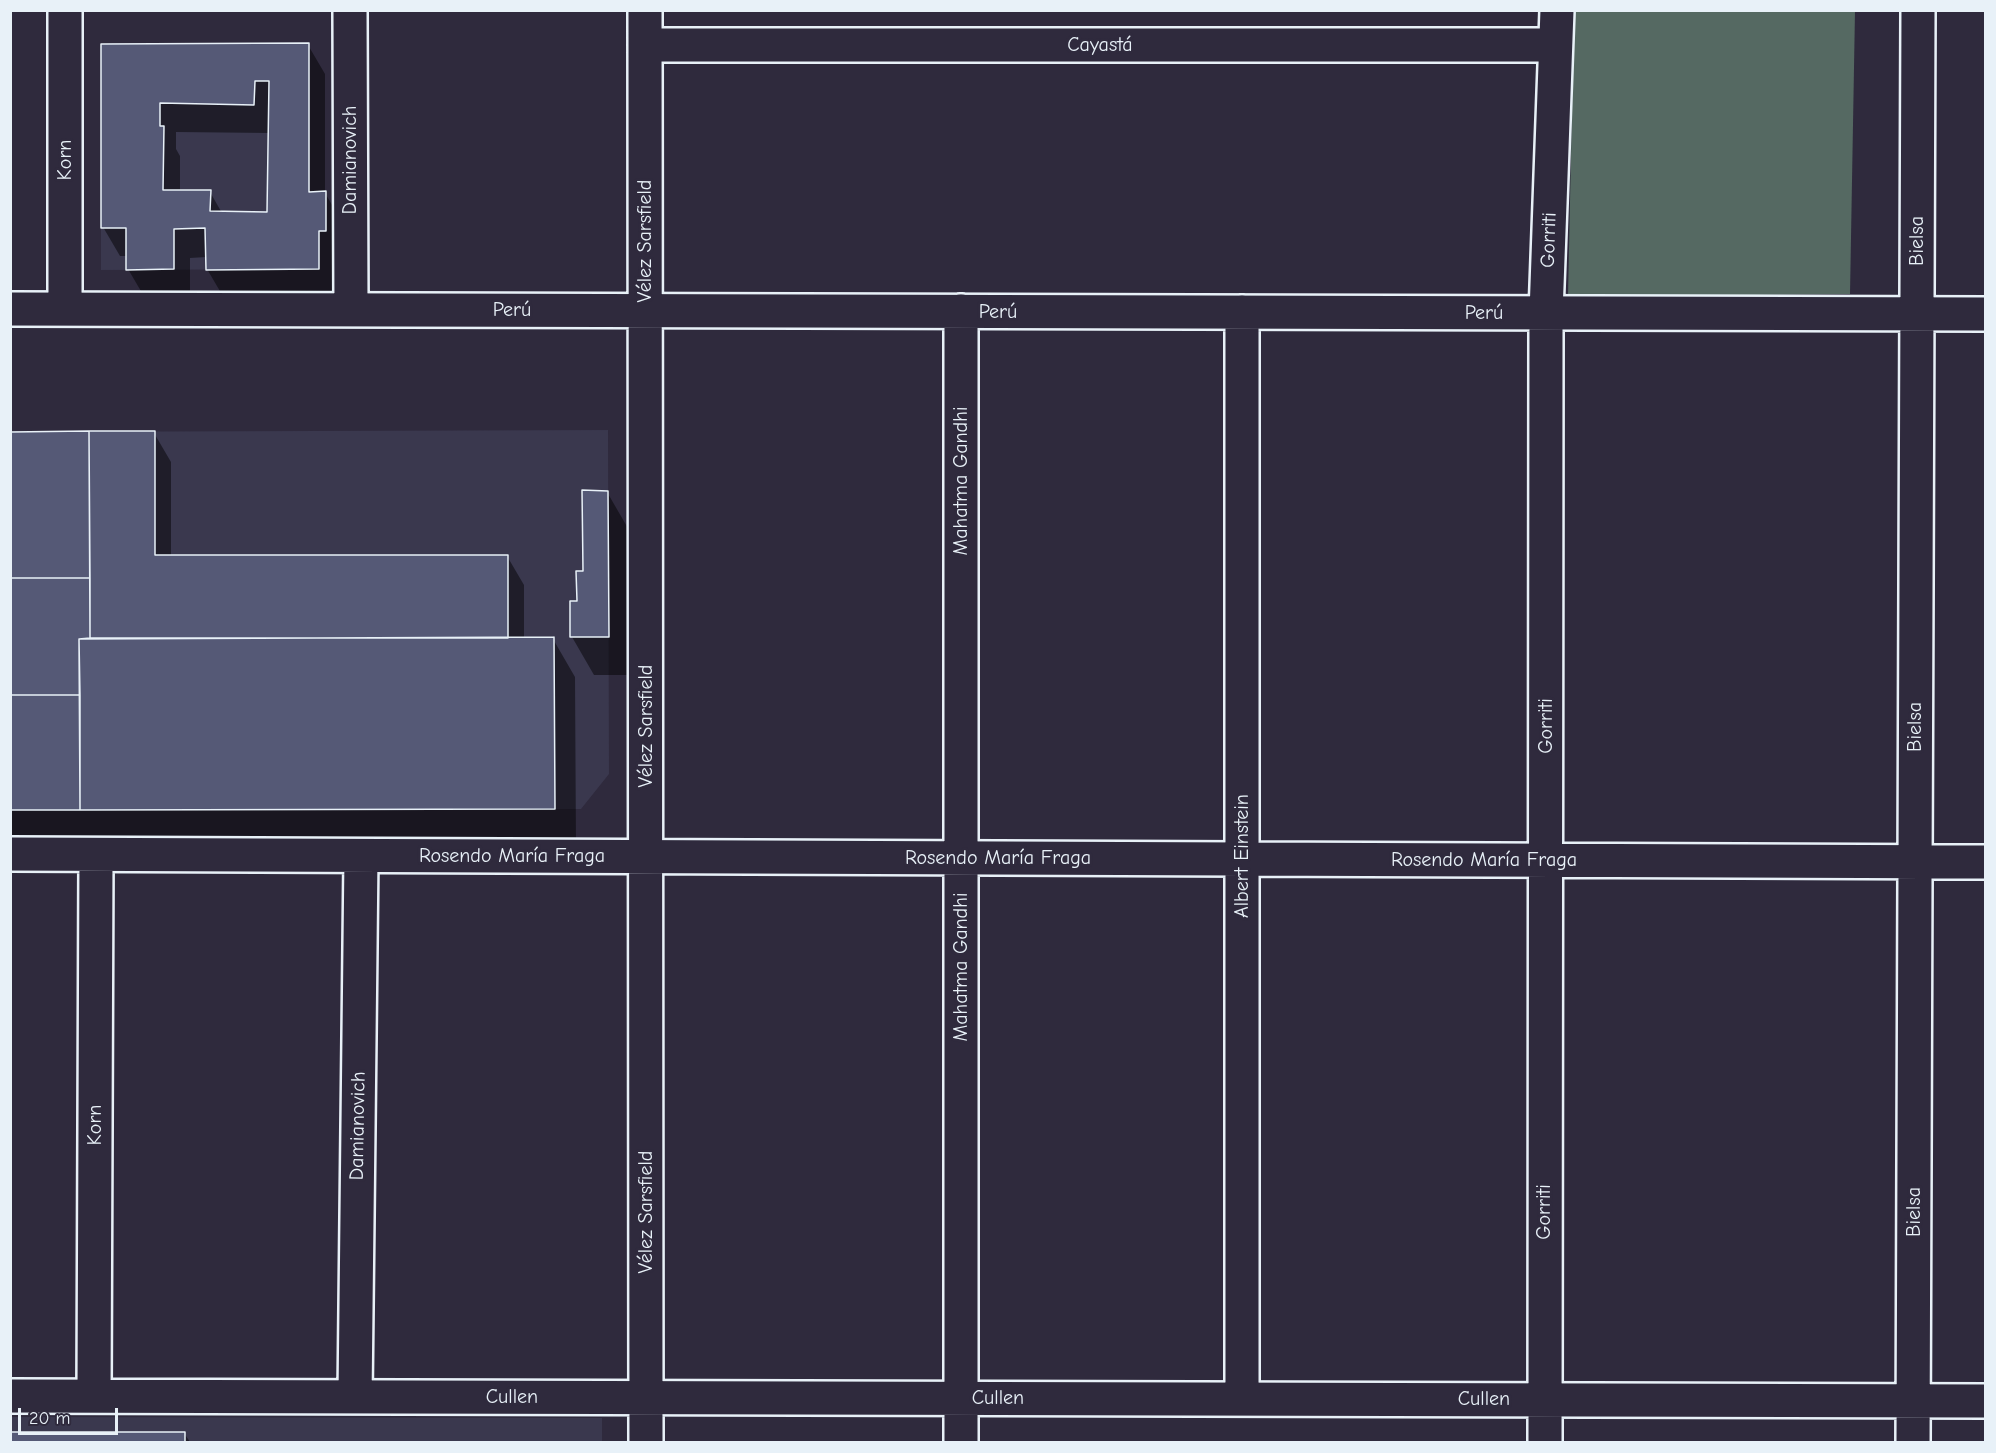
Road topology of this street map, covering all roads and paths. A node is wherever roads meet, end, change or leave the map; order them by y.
1 (64, 10) edge
2 (350, 10) edge
3 (645, 10) edge
4 (1557, 10) edge
5 (1918, 10) edge
6 (645, 45) junction
7 (1555, 45) junction
8 (10, 309) edge
9 (65, 309) junction
10 (351, 310) junction
11 (645, 311) junction
12 (961, 311) junction
13 (1242, 312) junction
14 (1546, 313) junction
15 (1917, 314) junction
16 (1986, 314) edge
17 (10, 854) edge
18 (96, 855) junction
19 (361, 856) junction
20 (646, 857) junction
21 (961, 858) junction
22 (1242, 859) junction
23 (1546, 860) junction
24 (1915, 862) junction
25 (1986, 862) edge
26 (10, 1396) edge
27 (94, 1396) junction
28 (355, 1397) junction
29 (646, 1398) junction
30 (961, 1398) junction
31 (1242, 1399) junction
32 (1543, 1399) junction
33 (1913, 1401) junction
34 (1986, 1401) edge
35 (646, 1443) edge
36 (961, 1443) edge
37 (1545, 1443) edge
38 (1913, 1443) edge

1 - 9 street, Korn
2 - 10 street, Damianovich
3 - 6 street, Vélez Sarsfield
4 - 7 street, Gorriti
5 - 15 street, Bielsa
6 - 7 street, Cayastá
6 - 11 street, Vélez Sarsfield
7 - 14 street, Gorriti
8 - 9 street, Perú
9 - 10 street, Perú
10 - 11 street, Perú
11 - 12 street, Perú
11 - 20 street, Vélez Sarsfield
12 - 13 street, Perú
12 - 21 street, Mahatma Gandhi
13 - 14 street, Perú
13 - 22 street, Albert Einstein
14 - 15 street, Perú
14 - 23 street, Gorriti
15 - 16 street, Perú
15 - 24 street, Bielsa
17 - 18 street, Rosendo María Fraga
18 - 19 street, Rosendo María Fraga
18 - 27 street, Korn
19 - 20 street, Rosendo María Fraga
19 - 28 street, Damianovich
20 - 21 street, Rosendo María Fraga
20 - 29 street, Vélez Sarsfield
21 - 22 street, Rosendo María Fraga
21 - 30 street, Mahatma Gandhi
22 - 23 street, Rosendo María Fraga
22 - 31 street, Albert Einstein
23 - 24 street, Rosendo María Fraga
23 - 32 street, Gorriti
24 - 25 street, Rosendo María Fraga
24 - 33 street, Bielsa
26 - 27 street, Cullen
27 - 28 street, Cullen
28 - 29 street, Cullen
29 - 30 street, Cullen
29 - 35 street, Vélez Sarsfield
30 - 31 street, Cullen
30 - 36 street, Mahatma Gandhi
31 - 32 street, Cullen
32 - 33 street, Cullen
32 - 37 street, Gorriti
33 - 34 street, Cullen
33 - 38 street, Bielsa

